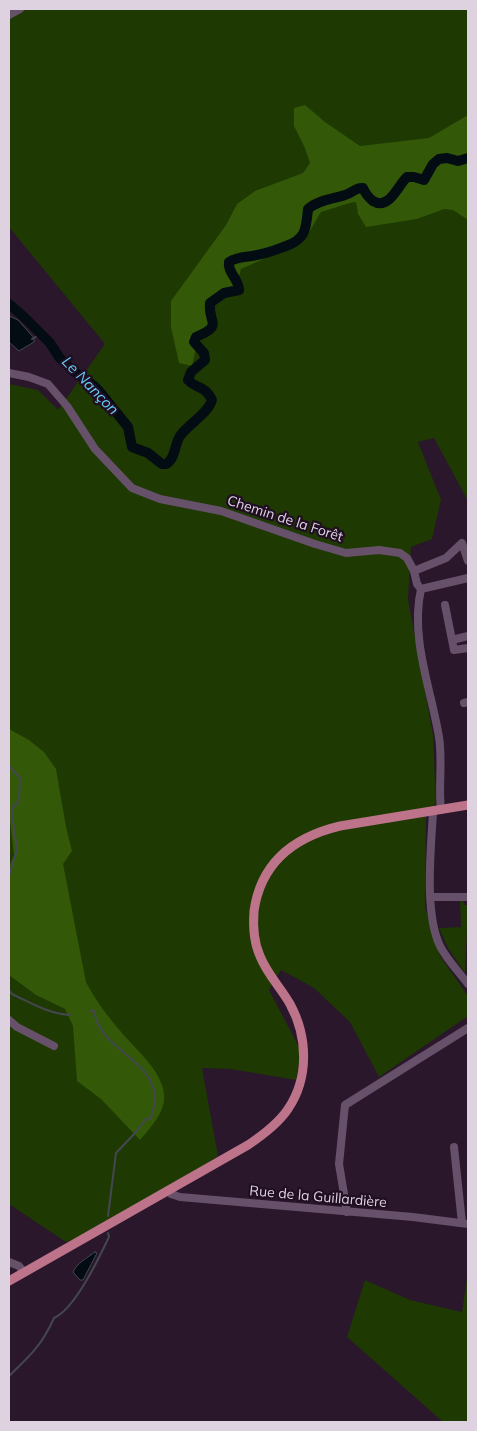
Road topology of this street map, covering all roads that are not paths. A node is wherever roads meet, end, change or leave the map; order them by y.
1 (20, 9) edge
2 (9, 15) edge
3 (9, 373) edge
4 (468, 561) edge
5 (414, 571) junction
6 (468, 578) edge
7 (421, 589) junction
8 (445, 605) dead end
9 (468, 636) edge
10 (452, 640) junction
11 (468, 648) edge
12 (468, 806) edge
13 (437, 811) junction
14 (430, 897) junction
15 (468, 897) edge
16 (468, 984) edge
17 (9, 1020) edge
18 (468, 1028) edge
19 (54, 1046) dead end
20 (454, 1148) dead end
21 (168, 1190) junction
22 (347, 1212) junction
23 (465, 1223) edge
24 (9, 1263) edge
25 (17, 1277) edge

1 - 2 street
3 - 5 street, Chemin de la Forêt
4 - 5 street
5 - 7 street, Chemin de la Forêt
6 - 7 street
7 - 13 street, Chemin de la Forêt
8 - 10 street
9 - 10 street
10 - 11 street
12 - 13 main road
13 - 14 street, Chemin de la Forêt
13 - 21 main road
14 - 15 street
14 - 16 street, Chemin de la Forêt
17 - 19 street
18 - 22 street
20 - 23 street
21 - 22 street, Rue de la Guillardière
21 - 25 main road
22 - 23 street, Rue de la Guillardière
24 - 25 street

